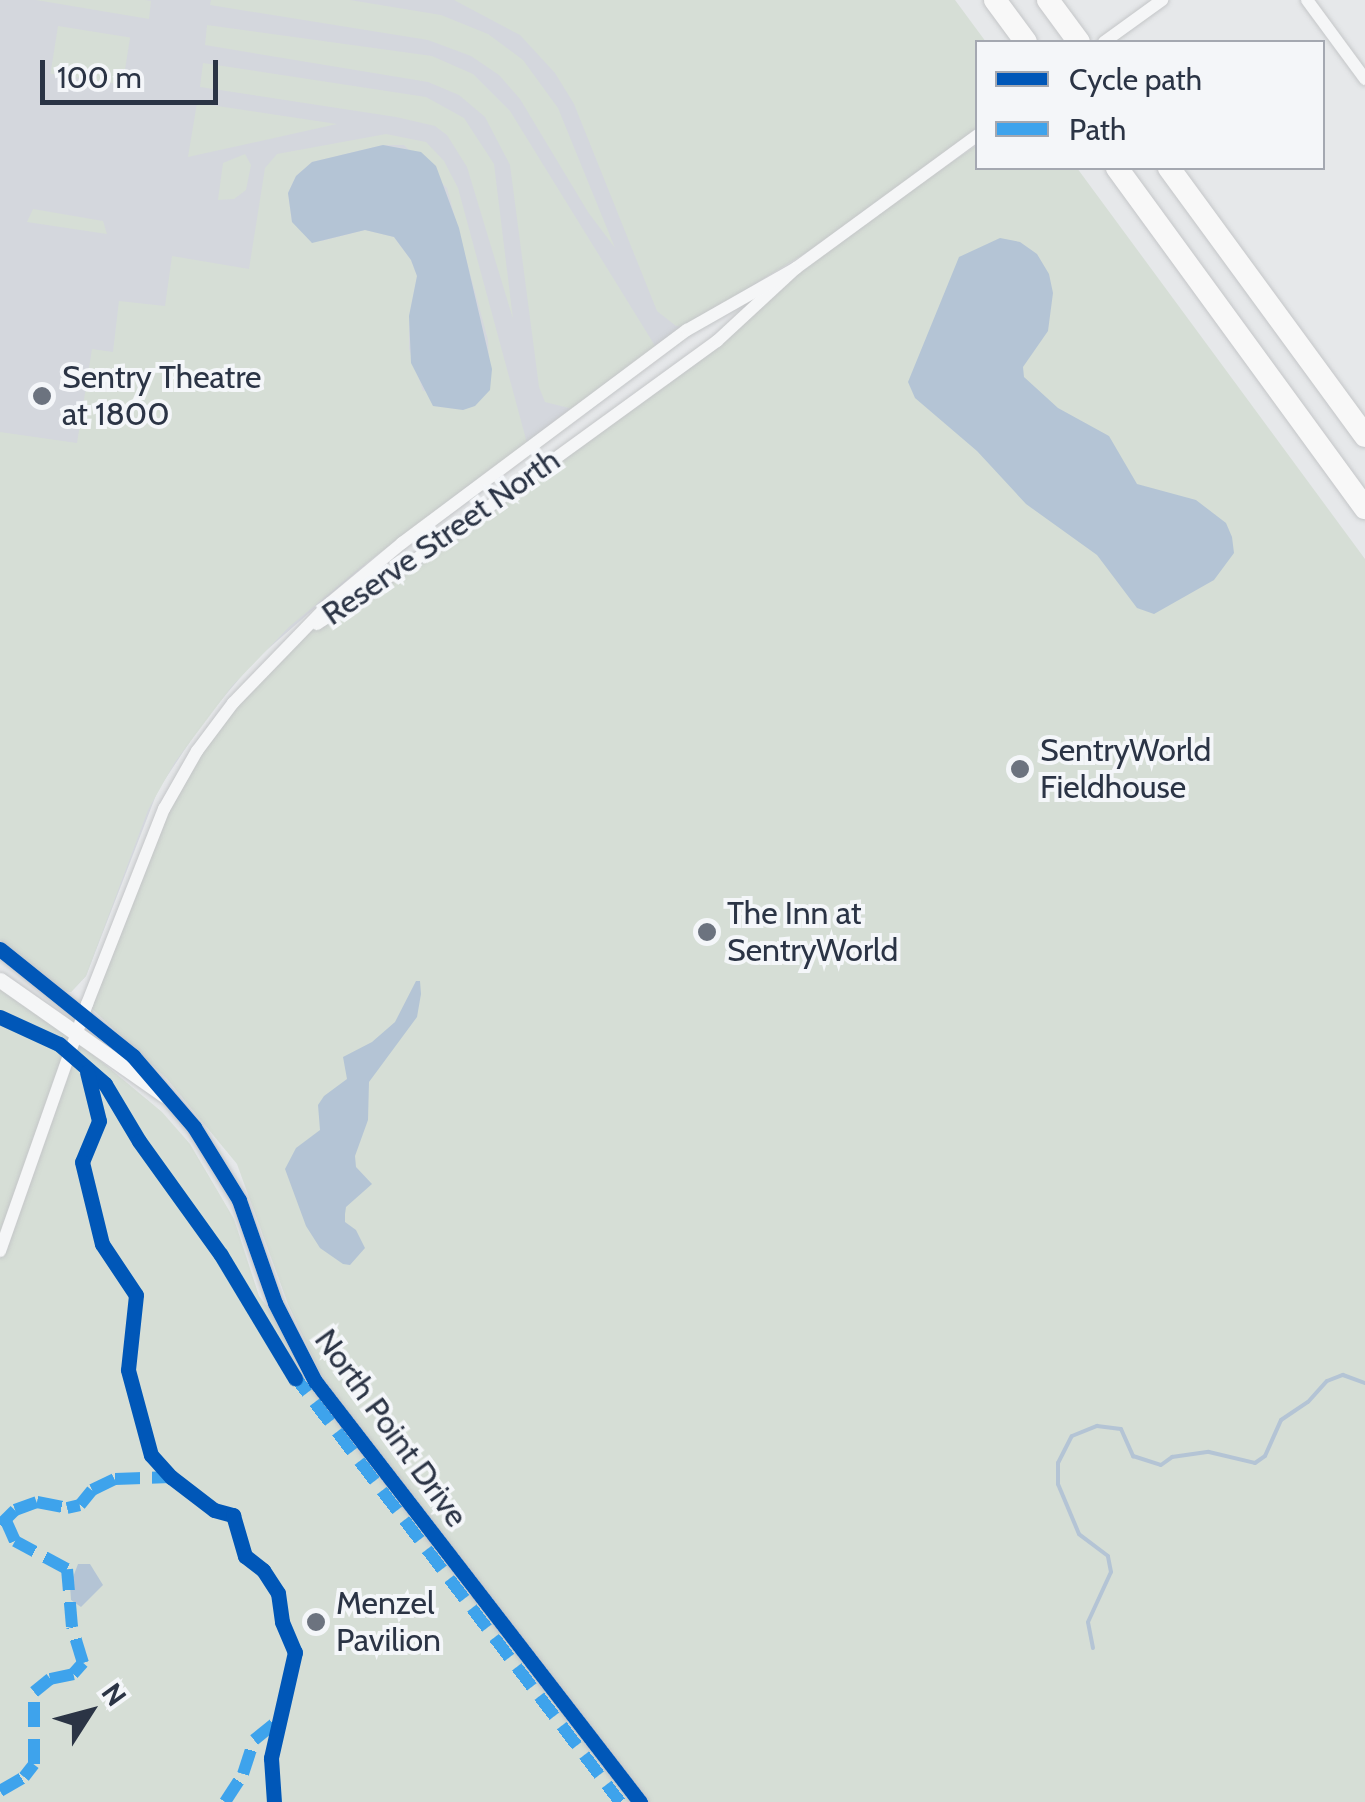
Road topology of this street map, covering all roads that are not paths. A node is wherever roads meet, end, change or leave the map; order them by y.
1 (995, 0) edge
2 (1162, 0) edge
3 (1308, 0) edge
4 (1054, 9) edge
5 (1025, 40) edge
6 (1077, 40) edge
7 (1107, 40) edge
8 (1365, 79) edge
9 (975, 137) edge
10 (1119, 170) edge
11 (1170, 170) edge
12 (796, 268) junction
13 (1365, 436) edge
14 (1365, 508) edge
15 (294, 639) junction
16 (0, 949) edge
17 (0, 980) edge
18 (82, 1018) junction
19 (76, 1036) junction
20 (168, 1098) junction
21 (0, 1250) edge
22 (640, 1802) edge

1 - 5 highway
2 - 7 street
3 - 8 street
4 - 6 highway
9 - 12 street, Reserve Street North
10 - 14 highway
11 - 13 highway
12 - 15 street, Reserve Street North
12 - 15 street, Reserve Street North
15 - 18 street
16 - 18 street, North Point Drive
17 - 19 street, North Point Drive
18 - 19 street
18 - 20 street, North Point Drive
19 - 20 street, North Point Drive
19 - 21 street
20 - 22 street, North Point Drive

